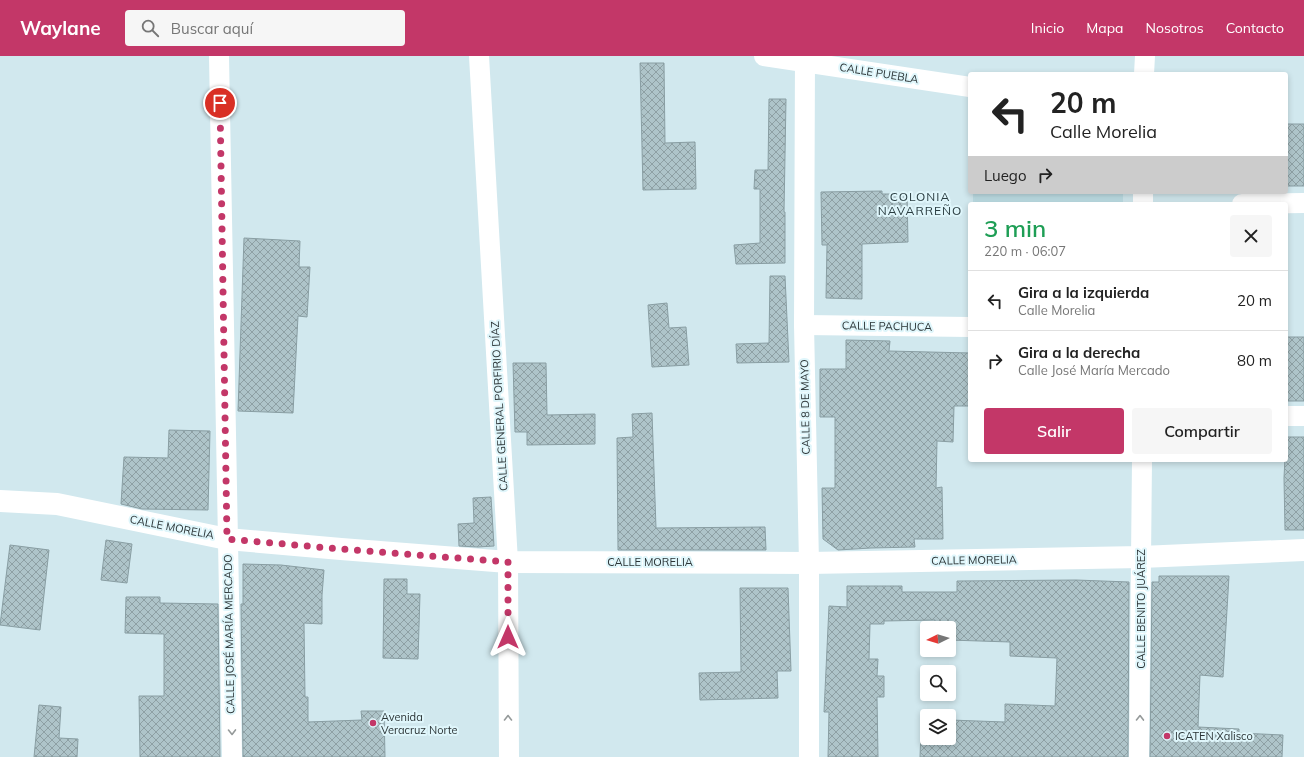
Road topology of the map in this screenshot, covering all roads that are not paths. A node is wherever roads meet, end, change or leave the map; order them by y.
1 (219, 56) edge
2 (480, 56) edge
3 (764, 56) edge
4 (1145, 56) edge
5 (805, 59) edge
6 (1144, 72) edge
7 (968, 87) edge
8 (1288, 203) edge
9 (1304, 203) edge
10 (804, 325) junction
11 (968, 327) edge
12 (1288, 416) edge
13 (1304, 416) edge
14 (1142, 462) edge
15 (0, 501) edge
16 (227, 539) junction
17 (1304, 550) edge
18 (1141, 557) junction
19 (508, 562) junction
20 (809, 562) junction
21 (232, 757) edge
22 (509, 757) edge
23 (809, 757) edge
24 (1140, 757) edge

1 - 16 street, CALLE JOSÉ MARÍA MERCADO
2 - 19 street, CALLE GENERAL PORFIRIO DÍAZ
3 - 5 street, CALLE PUEBLA
4 - 6 street
5 - 7 street, CALLE PUEBLA
5 - 10 street, CALLE 8 DE MAYO
8 - 9 street
10 - 11 street, CALLE PACHUCA
10 - 20 street, CALLE 8 DE MAYO
12 - 13 street
14 - 18 street, CALLE BENITO JUÁREZ
15 - 16 street, CALLE MORELIA
16 - 19 street, CALLE MORELIA
16 -> 21 street, CALLE JOSÉ MARÍA MERCADO
17 - 18 street, CALLE MORELIA
18 - 20 street, CALLE MORELIA
24 -> 18 street, CALLE BENITO JUÁREZ
19 - 20 street, CALLE MORELIA
22 -> 19 street, CALLE GENERAL PORFIRIO DÍAZ
20 - 23 street, CALLE 8 DE MAYO

